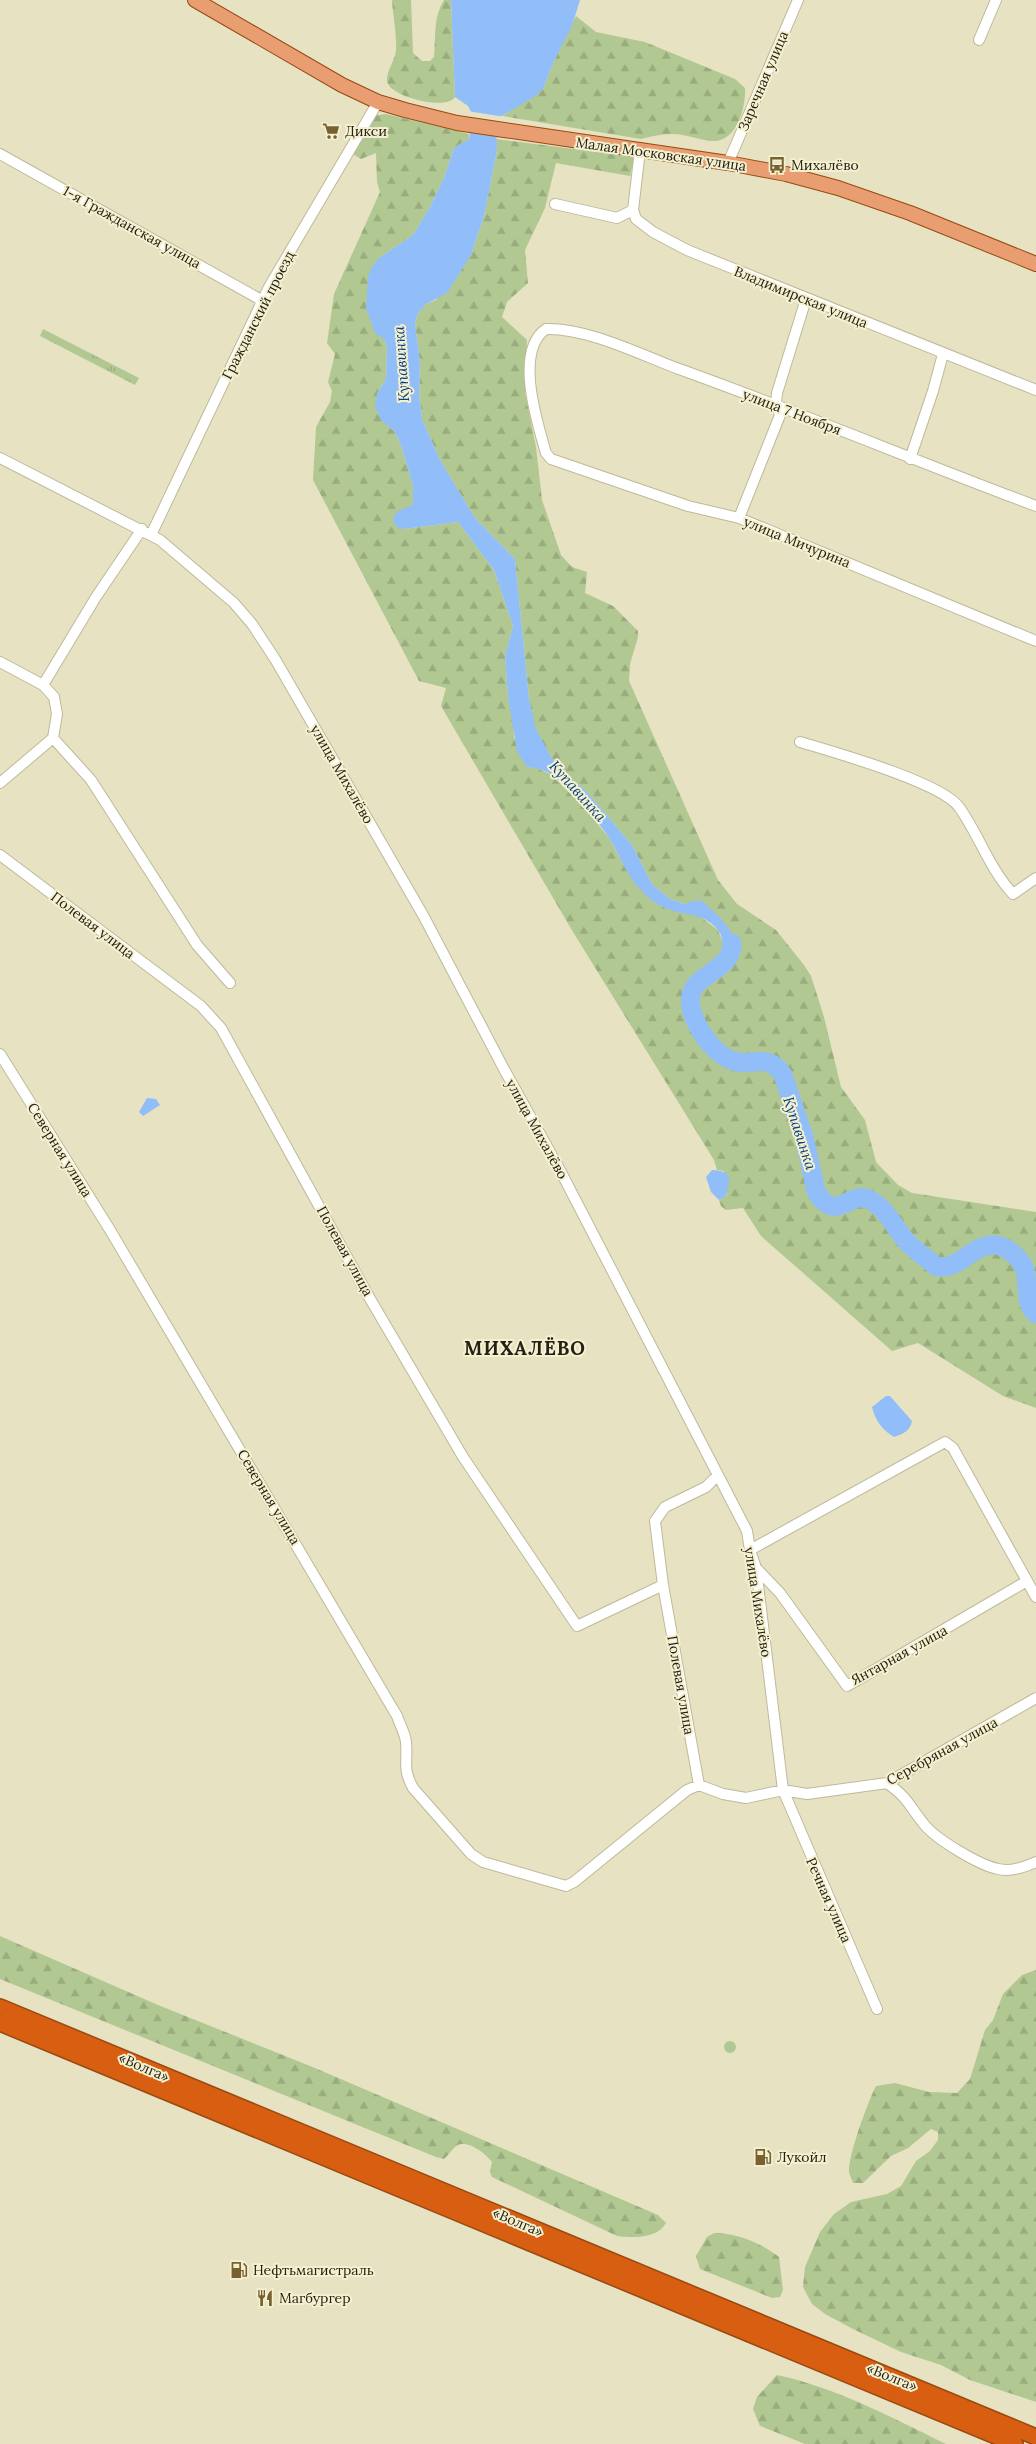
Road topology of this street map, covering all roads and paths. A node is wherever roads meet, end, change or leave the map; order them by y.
1 (194, 0) edge
2 (798, 0) edge
3 (996, 0) edge
4 (980, 40) dead end
5 (378, 102) junction
6 (640, 150) junction
7 (0, 154) edge
8 (728, 163) junction
9 (555, 204) dead end
10 (633, 210) junction
11 (1036, 264) edge
12 (806, 299) junction
13 (263, 301) junction
14 (943, 354) junction
15 (1036, 390) edge
16 (776, 404) junction
17 (0, 458) edge
18 (551, 459) joint
19 (910, 459) junction
20 (1036, 506) edge
21 (739, 518) junction
22 (142, 530) junction
23 (151, 535) junction
24 (1036, 641) edge
25 (0, 662) edge
26 (43, 684) junction
27 (52, 738) junction
28 (800, 742) dead end
29 (0, 783) edge
30 (0, 855) edge
31 (1036, 878) edge
32 (230, 983) dead end
33 (0, 1054) edge
34 (717, 1476) junction
35 (750, 1550) junction
36 (756, 1568) junction
37 (1027, 1581) junction
38 (663, 1585) junction
39 (1036, 1597) edge
40 (1036, 1698) edge
41 (700, 1784) junction
42 (887, 1784) junction
43 (783, 1790) junction
44 (1036, 1862) edge
45 (0, 2007) edge
46 (877, 2009) dead end
47 (0, 2023) edge
48 (1036, 2436) edge
49 (1015, 2444) edge

1 - 5 main road, Малая Московская улица
2 - 8 street, Заречная улица
3 - 4 street
5 - 6 main road, Малая Московская улица
5 - 13 street, Гражданский проезд
6 - 8 main road, Малая Московская улица
6 - 10 street
7 - 13 street, 1-я Гражданская улица
8 - 11 main road, Малая Московская улица
9 - 10 street
10 - 12 street, Владимирская улица
12 - 14 street, Владимирская улица
12 - 16 street
13 - 23 street, Гражданский проезд
14 - 15 street, Владимирская улица
14 - 19 street
16 - 18 street, улица 7 Ноября
16 - 19 street, улица 7 Ноября
16 - 21 street
17 - 22 street, улица Михалёво
18 - 21 street, улица Мичурина
19 - 20 street, улица 7 Ноября
21 - 24 street, улица Мичурина
22 - 23 street, улица Михалёво
22 - 26 street
23 - 34 street, улица Михалёво
25 - 26 street
26 - 27 street
27 - 29 street
27 - 32 street
28 - 31 street
30 - 38 street, Полевая улица
33 - 41 street, Северная улица
34 - 35 street, улица Михалёво
34 - 38 street, Полевая улица
35 - 36 street, улица Михалёво
35 - 37 street
36 - 37 street, Янтарная улица
36 - 43 street, улица Михалёво
37 - 39 street
38 - 41 street, Полевая улица
40 - 42 street, Серебряная улица
41 - 43 street
42 - 43 street, Серебряная улица
42 - 44 street
43 - 46 street, Речная улица
45 - 48 highway, «Волга»
47 - 49 highway, «Волга»

